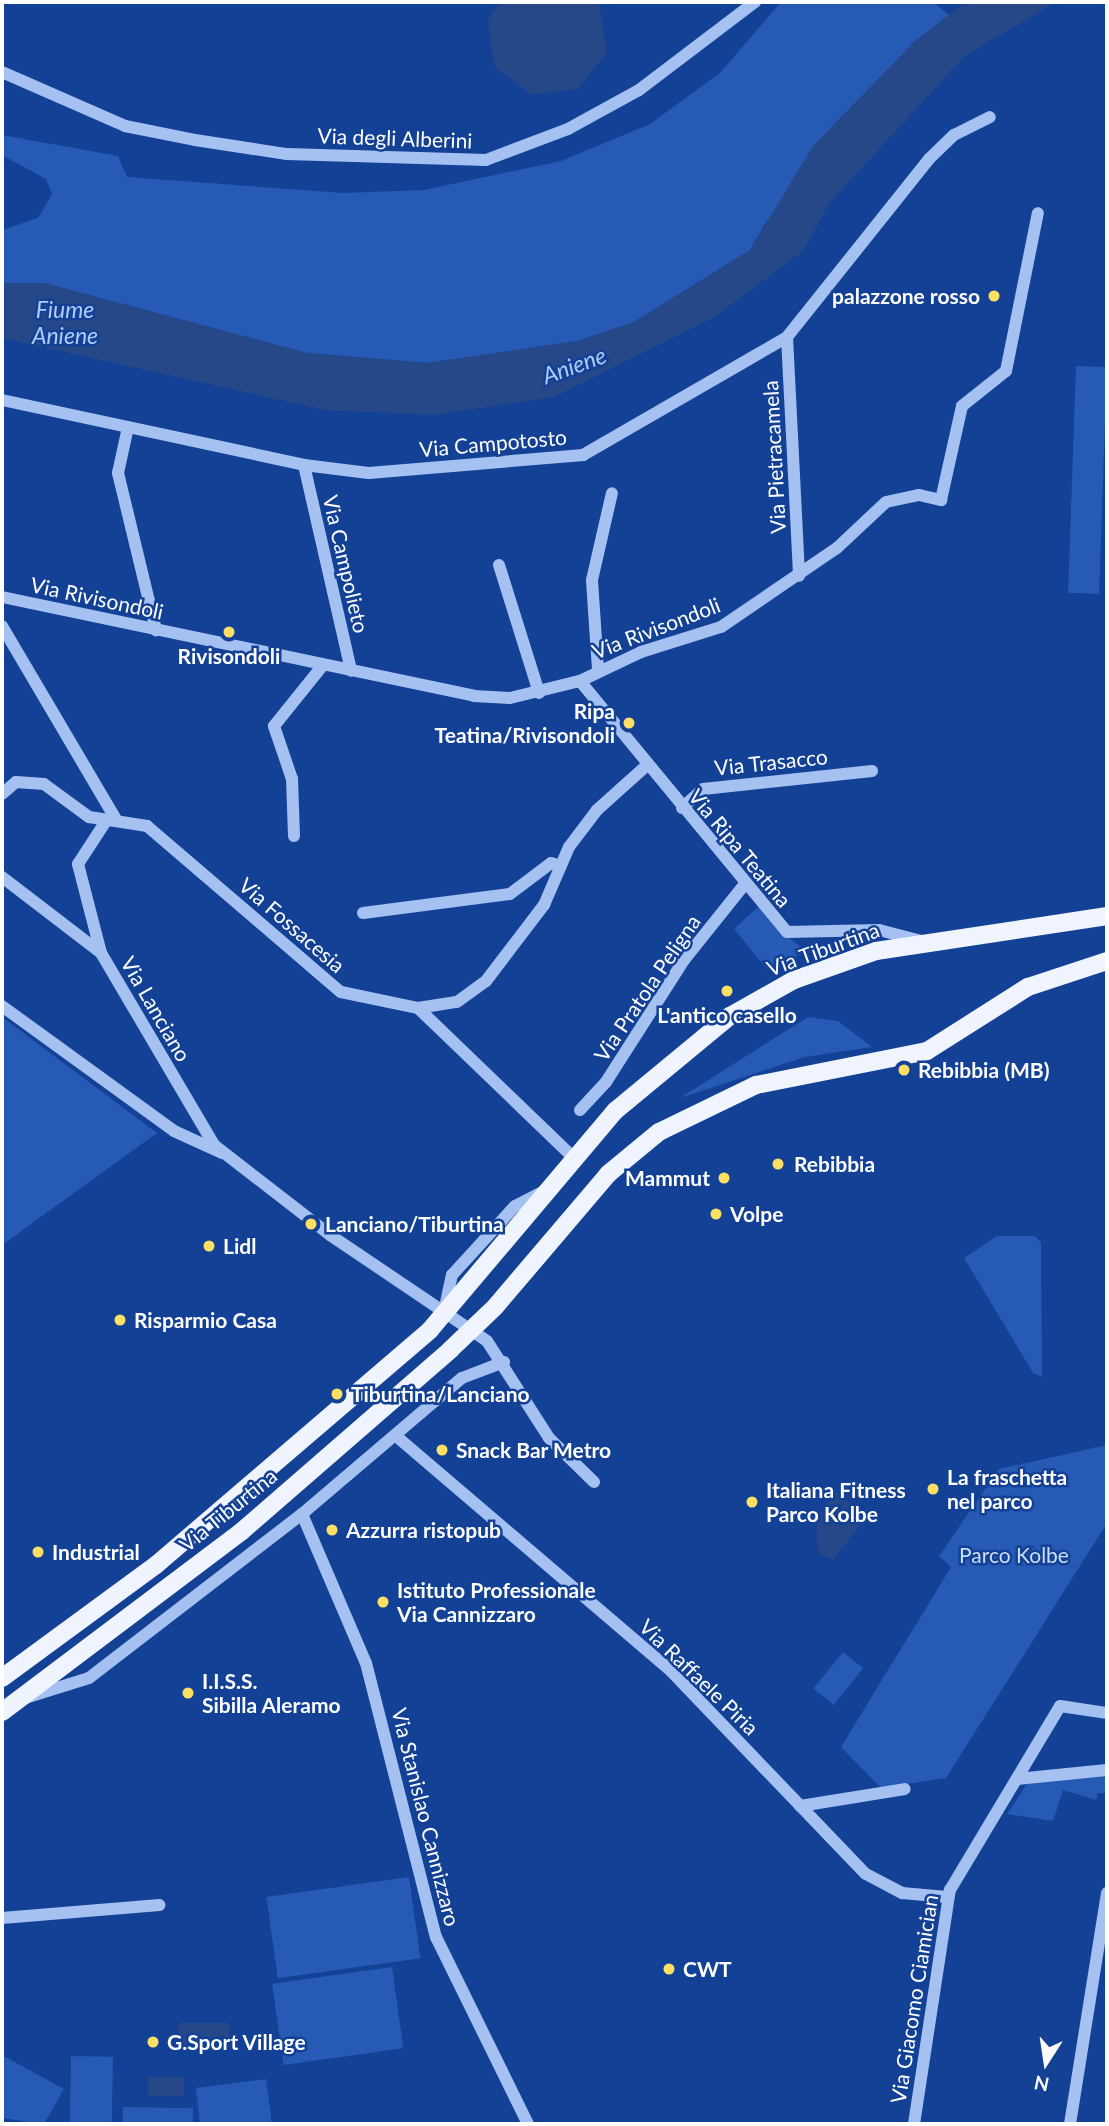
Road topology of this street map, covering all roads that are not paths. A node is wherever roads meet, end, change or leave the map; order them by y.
1 (755, 2) edge
2 (2, 72) edge
3 (990, 117) dead end
4 (1038, 213) dead end
5 (787, 337) junction
6 (2, 400) edge
7 (128, 427) junction
8 (304, 465) junction
9 (612, 493) dead end
10 (499, 565) dead end
11 (799, 576) junction
12 (2, 597) edge
13 (2, 626) edge
14 (156, 630) junction
15 (323, 666) junction
16 (598, 669) junction
17 (351, 671) junction
18 (580, 681) junction
19 (538, 693) junction
20 (645, 767) junction
21 (872, 771) dead end
22 (2, 794) edge
23 (682, 808) junction
24 (110, 819) junction
25 (294, 836) dead end
26 (561, 866) junction
27 (2, 877) edge
28 (744, 885) junction
29 (363, 913) dead end
30 (1107, 916) edge
31 (920, 941) junction
32 (101, 953) junction
33 (1107, 961) edge
34 (2, 1006) edge
35 (418, 1008) junction
36 (580, 1110) dead end
37 (224, 1153) junction
38 (573, 1157) junction
39 (443, 1312) junction
40 (471, 1330) junction
41 (504, 1363) junction
42 (396, 1436) junction
43 (594, 1482) dead end
44 (302, 1514) junction
45 (2, 1678) edge
46 (8, 1707) edge
47 (1107, 1713) edge
48 (1107, 1770) edge
49 (1017, 1779) junction
50 (905, 1789) dead end
51 (800, 1806) junction
52 (1107, 1893) edge
53 (947, 1898) junction
54 (159, 1905) dead end
55 (2, 1919) edge
56 (528, 2124) edge
57 (914, 2124) edge
58 (1070, 2124) edge

1 - 2 street, Via degli Alberini
3 - 5 street, Via Campotosto
4 - 11 street, Via Rivisondoli
5 - 8 street, Via Campotosto
5 - 11 street, Via Pietracamela
6 - 7 street, Via Campotosto
7 - 8 street, Via Campotosto
7 - 14 street
8 - 17 street, Via Campolieto
9 - 16 street
10 - 19 street
11 - 16 street, Via Rivisondoli
12 - 14 street, Via Rivisondoli
13 - 24 street
14 - 15 street, Via Rivisondoli
15 - 17 street, Via Rivisondoli
15 - 25 street
16 - 18 street, Via Rivisondoli
17 - 19 street, Via Rivisondoli
18 - 19 street, Via Rivisondoli
18 - 20 street, Via Ripa Teatina
20 - 23 street, Via Ripa Teatina
20 - 26 street
21 - 23 street, Via Trasacco
22 - 24 street, Via Fossacesia
23 - 28 street, Via Ripa Teatina
24 - 32 street
24 - 35 street, Via Fossacesia
26 - 29 street
26 - 35 street
27 - 32 street, Via Lanciano
28 - 31 street, Via Ripa Teatina
28 - 36 street, Via Pratola Peligna
30 - 31 main road, Via Tiburtina
31 - 38 main road, Via Tiburtina
32 - 37 street, Via Lanciano
33 - 40 main road, Via Tiburtina
34 - 37 street, Via Lanciano
35 - 38 street
37 - 39 street, Via Lanciano
38 - 39 main road, Via Tiburtina
39 - 40 street, Via Lanciano
39 - 45 main road, Via Tiburtina
40 - 41 street, Via Lanciano
40 - 46 main road, Via Tiburtina
41 - 42 street
41 - 43 street, Via Lanciano
42 - 44 street
42 - 51 street, Via Raffaele Piria
44 - 46 street
44 - 56 street, Via Stanislao Cannizzaro
47 - 49 street, Via Giacomo Ciamician
48 - 49 street
49 - 53 street, Via Giacomo Ciamician
50 - 51 street
51 - 53 street, Via Raffaele Piria
52 - 58 street
53 - 57 street, Via Giacomo Ciamician
54 - 55 street

